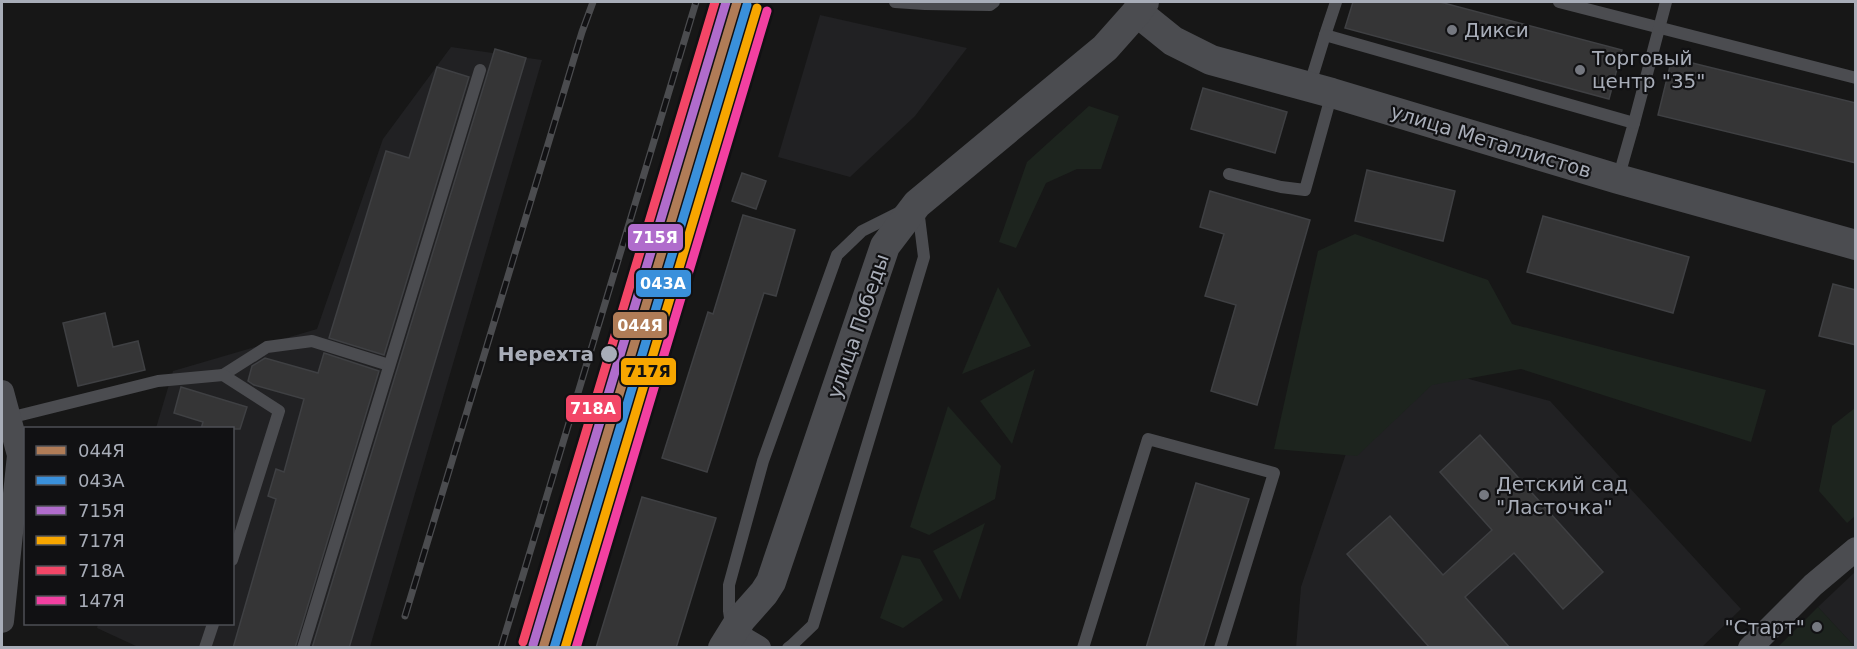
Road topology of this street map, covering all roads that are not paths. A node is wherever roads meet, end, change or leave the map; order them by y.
1 (895, 2) edge
2 (994, 2) edge
3 (1336, 2) edge
4 (1559, 2) edge
5 (1666, 2) edge
6 (1140, 7) edge
7 (1658, 28) junction
8 (1325, 35) junction
9 (480, 69) dead end
10 (1856, 78) edge
11 (1321, 90) junction
12 (1634, 123) junction
13 (1229, 174) dead end
14 (1618, 179) junction
15 (917, 204) junction
16 (1856, 245) edge
17 (389, 365) junction
18 (223, 375) junction
19 (2, 392) edge
20 (9, 418) junction
21 (1856, 549) edge
22 (234, 554) edge
23 (2, 621) edge
24 (213, 625) edge
25 (728, 640) edge
26 (205, 648) edge
27 (303, 648) edge
28 (759, 648) edge
29 (788, 648) edge
30 (1083, 648) edge
31 (1220, 648) edge
32 (1750, 648) edge

1 - 2 lane
3 - 8 lane
4 - 7 lane
5 - 7 lane
6 - 11 street, улица Металлистов
6 - 15 street, улица Победы
7 - 10 lane
7 - 12 lane
8 - 11 lane
8 - 12 lane
9 - 17 lane
11 - 13 lane
11 - 14 street, улица Металлистов
12 - 14 lane
14 - 16 street, улица Металлистов
15 - 25 street, улица Победы
15 - 25 lane
15 - 29 lane
17 - 18 lane
17 - 27 lane
18 - 20 lane
18 - 22 lane
19 - 20 street
20 - 23 street
21 - 32 street
24 - 26 lane
25 - 28 street
30 - 31 lane

